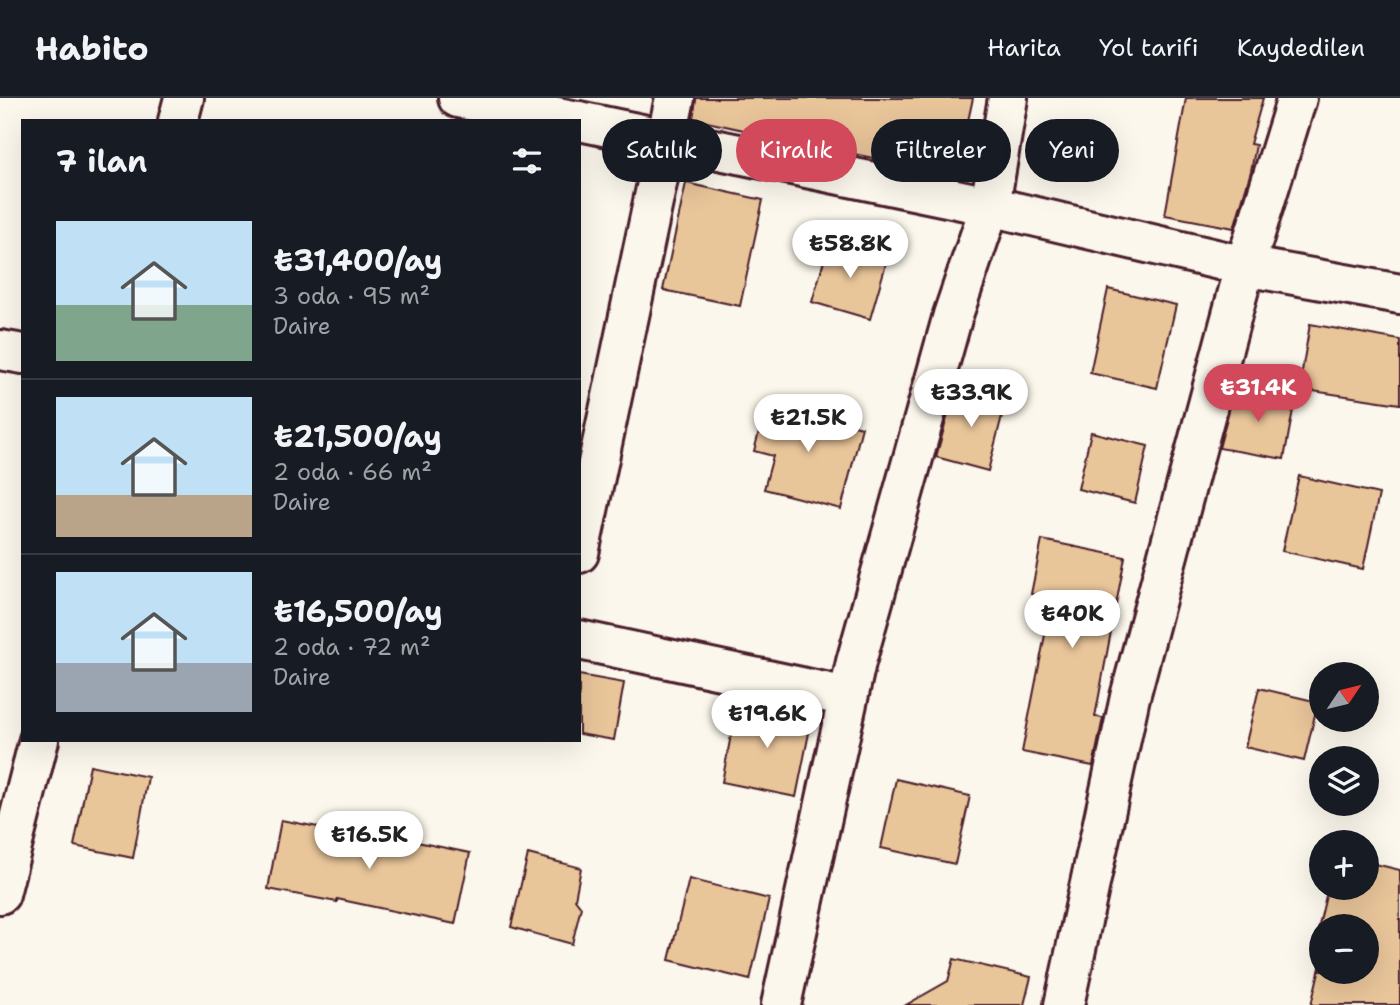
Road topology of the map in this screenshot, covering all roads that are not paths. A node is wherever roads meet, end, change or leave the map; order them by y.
1 (184, 98) edge
2 (458, 98) edge
3 (674, 98) edge
4 (1008, 98) edge
5 (1297, 98) edge
6 (179, 119) edge
7 (568, 119) edge
8 (670, 119) edge
9 (581, 121) edge
10 (602, 125) edge
11 (722, 150) edge
12 (658, 182) edge
13 (990, 206) junction
14 (1245, 266) junction
15 (1400, 294) edge
16 (0, 350) edge
17 (21, 354) edge
18 (581, 544) edge
19 (581, 640) edge
20 (848, 697) junction
21 (38, 742) edge
22 (0, 894) edge
23 (781, 1005) edge
24 (1064, 1005) edge

1 - 6 street
2 - 7 street
3 - 8 street
4 - 13 street
5 - 14 street
9 - 10 street
11 - 13 street
12 - 18 street
13 - 14 street
13 - 20 street
14 - 15 street
14 - 24 street
16 - 17 street
19 - 20 street
20 - 23 street
21 - 22 street

